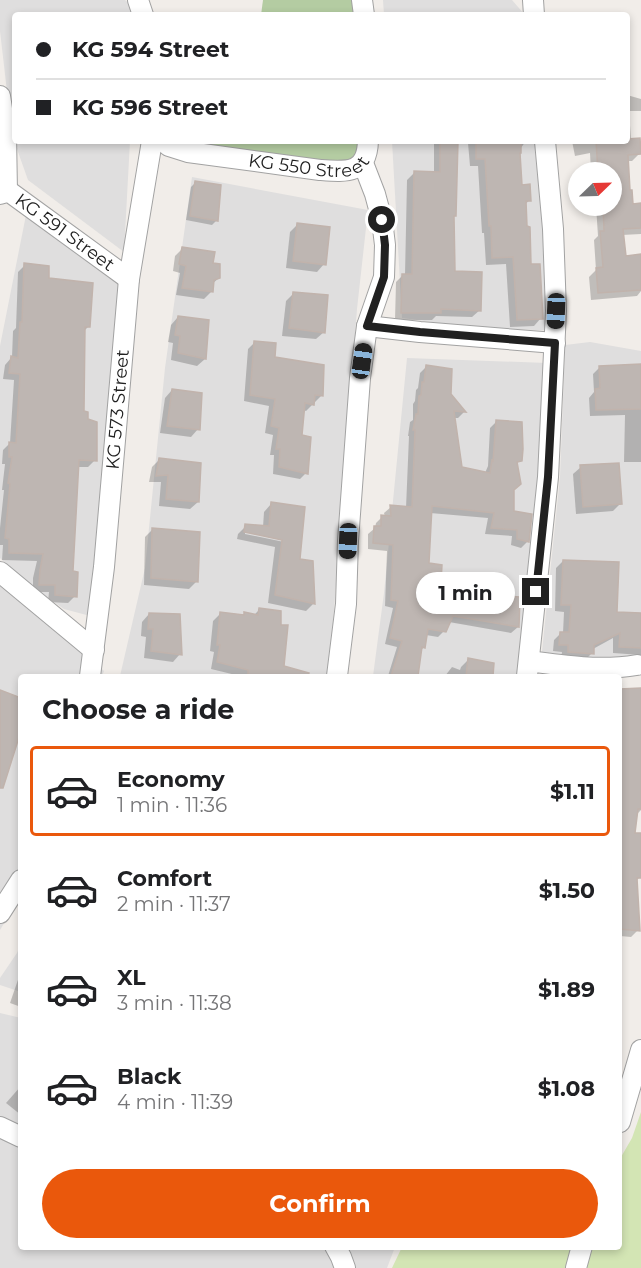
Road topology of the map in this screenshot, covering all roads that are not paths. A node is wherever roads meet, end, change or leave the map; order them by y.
1 (0, 96) edge
2 (152, 144) edge
3 (167, 144) edge
4 (368, 144) edge
5 (545, 144) edge
6 (363, 163) junction
7 (2, 192) edge
8 (129, 279) junction
9 (367, 326) junction
10 (555, 343) junction
11 (0, 572) edge
12 (94, 650) junction
13 (637, 665) dead end
14 (528, 669) edge
15 (90, 674) edge
16 (337, 674) edge
17 (18, 885) edge
18 (0, 913) edge
19 (641, 1050) edge
20 (622, 1115) edge
21 (0, 1127) edge
22 (18, 1136) edge
23 (337, 1250) edge
24 (581, 1250) edge
25 (345, 1268) edge
26 (576, 1268) edge

1 - 7 street
2 - 8 street, KG 573 Street
3 - 6 street, KG 550 Street
4 - 6 street, KG 550 Street
5 - 10 street
6 - 9 street
7 - 8 street, KG 591 Street
8 - 12 street, KG 573 Street
9 - 10 street
9 - 16 street
10 - 14 street
11 - 12 street
12 - 15 street, KG 573 Street
13 - 14 street
17 - 18 street
19 - 20 street
21 - 22 street
23 - 25 street
24 - 26 street

